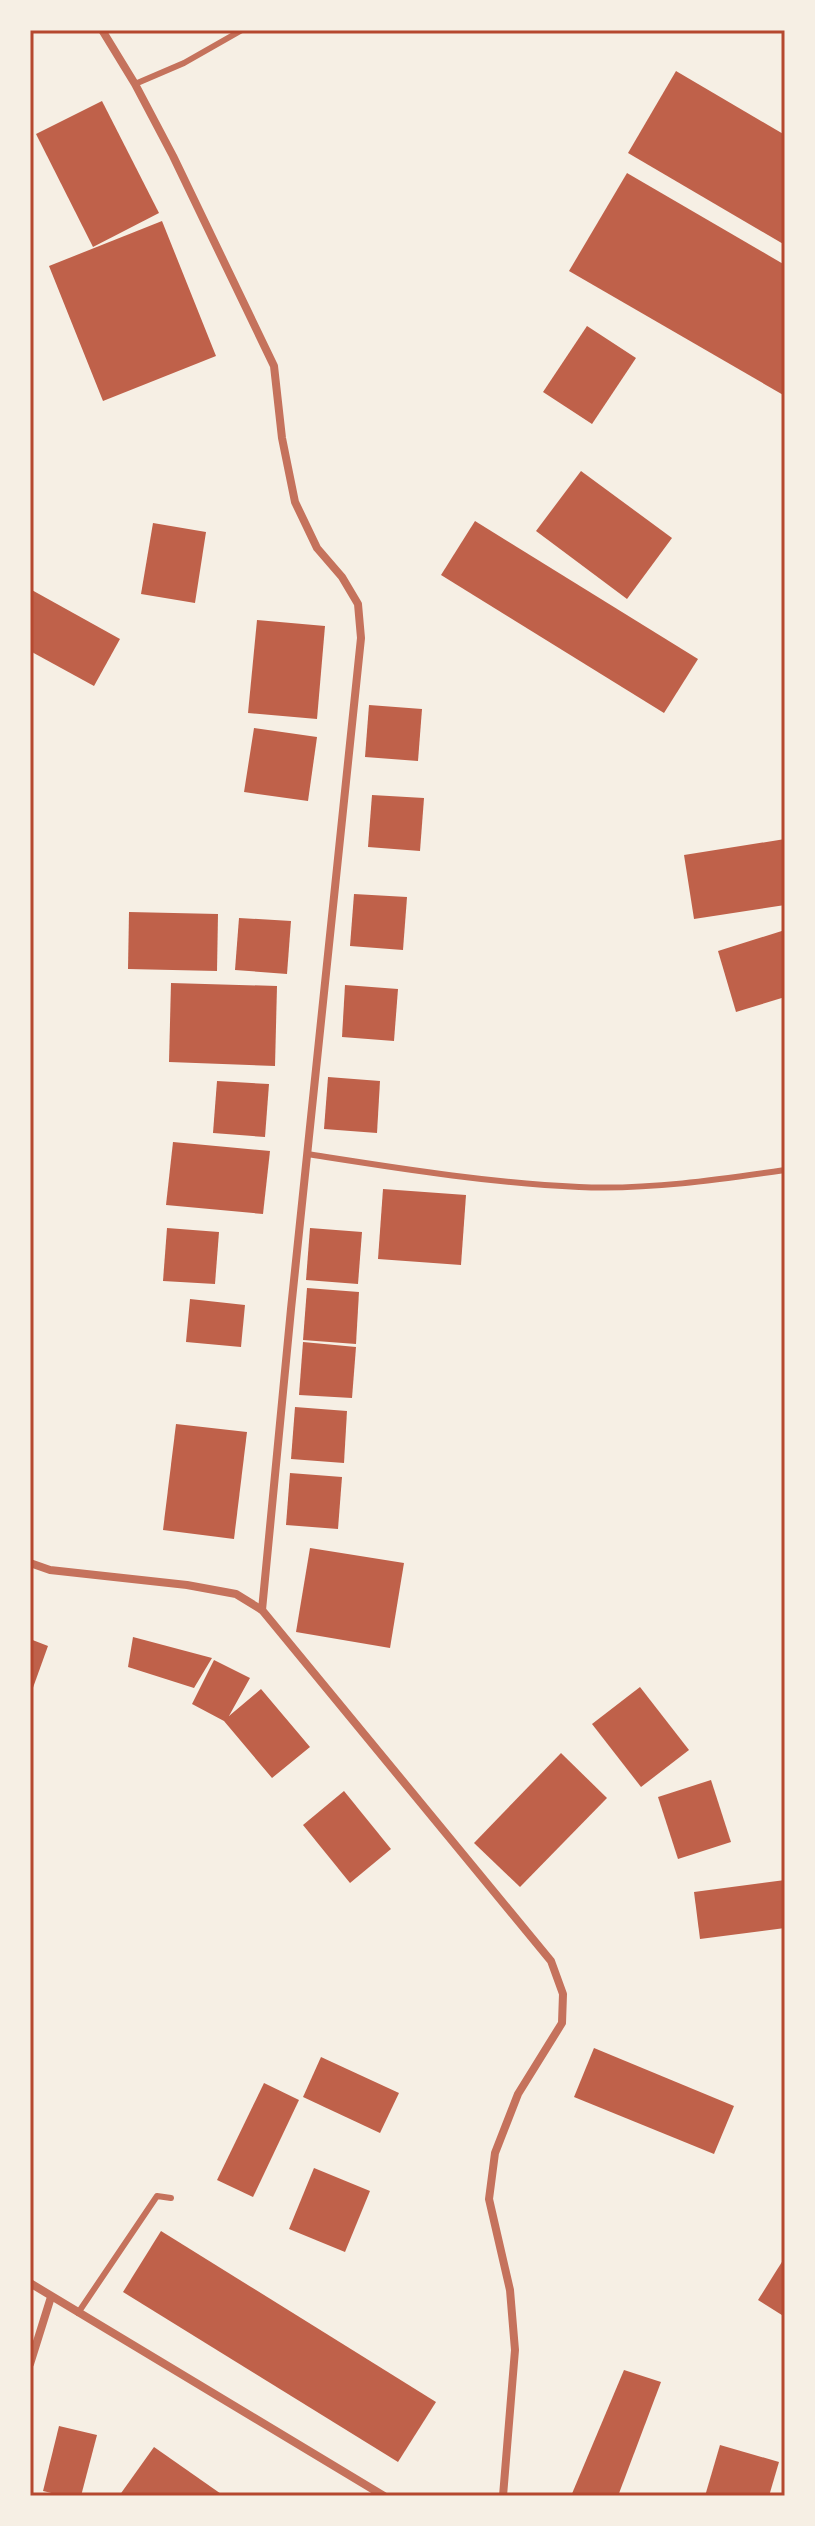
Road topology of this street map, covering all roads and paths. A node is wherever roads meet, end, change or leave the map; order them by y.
1 (102, 30) edge
2 (242, 30) edge
3 (135, 84) junction
4 (307, 1154) junction
5 (785, 1170) edge
6 (30, 1563) edge
7 (262, 1610) junction
8 (171, 2198) dead end
9 (30, 2283) edge
10 (51, 2297) junction
11 (78, 2313) junction
12 (30, 2364) edge
13 (384, 2496) edge
14 (503, 2496) edge

1 - 3 street
2 - 3 lane
3 - 4 street
4 - 5 lane
4 - 7 street
6 - 7 street
7 - 14 street
8 - 11 lane
9 - 10 street
10 - 11 street
10 - 12 street
11 - 13 street

